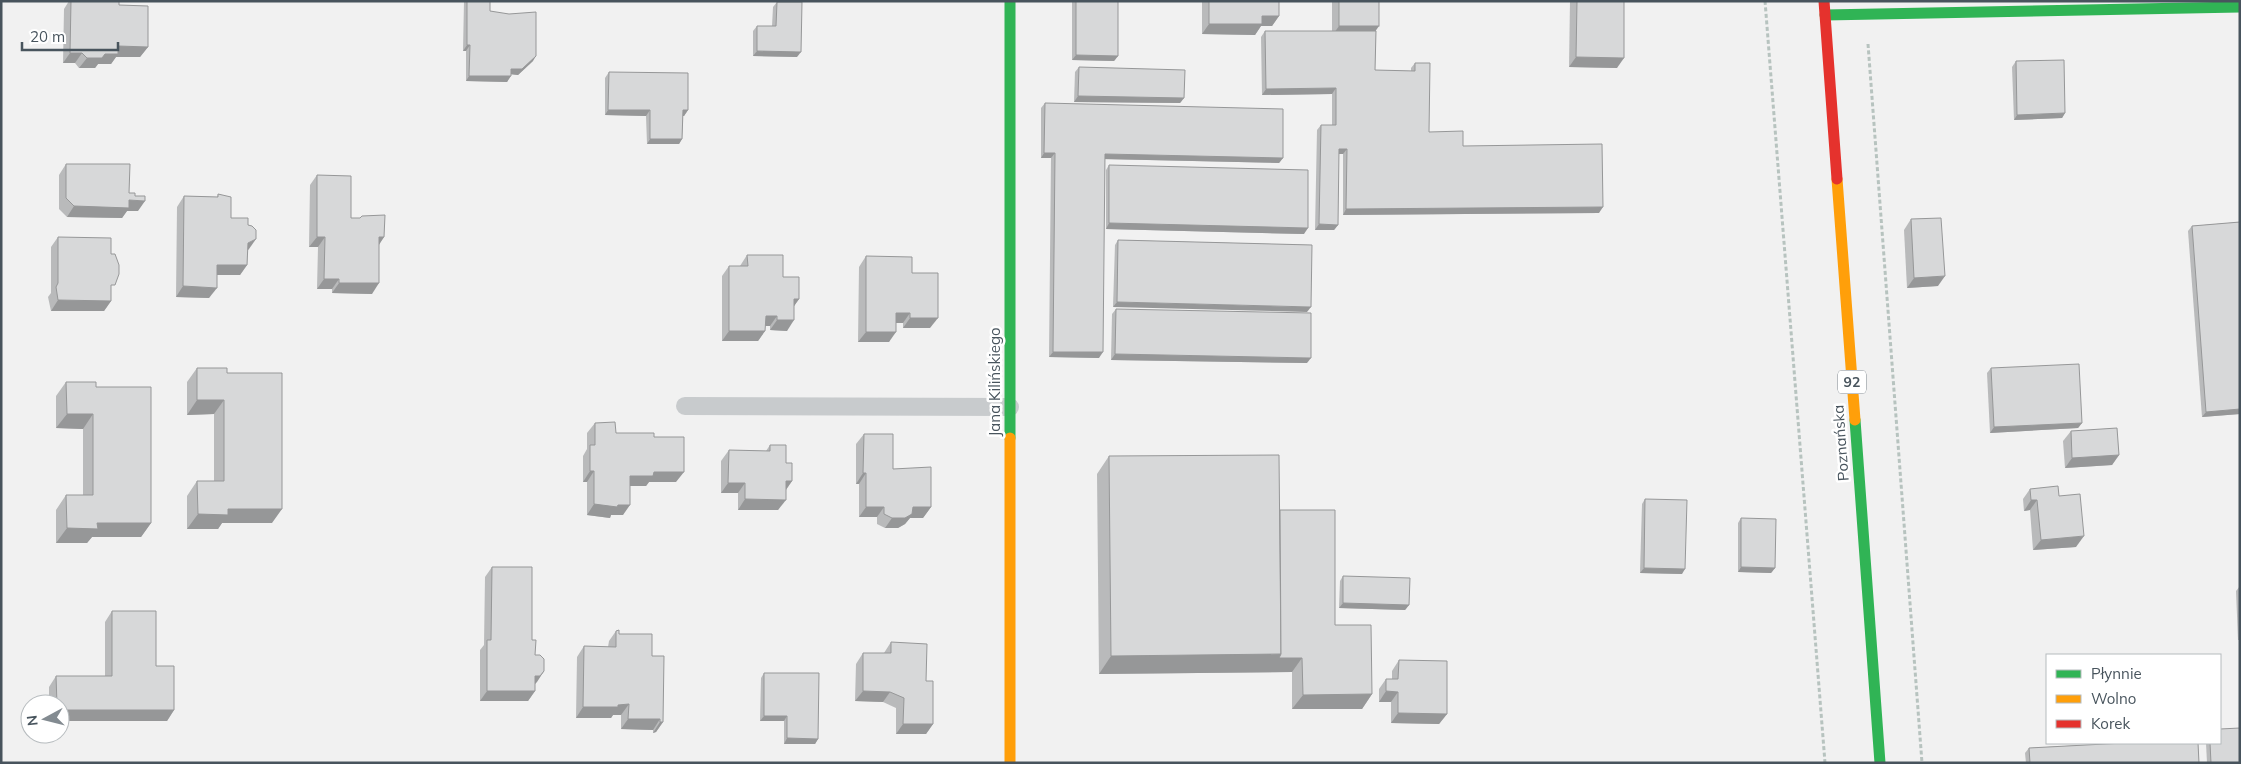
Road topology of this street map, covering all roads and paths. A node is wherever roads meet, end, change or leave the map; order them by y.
1 (1010, 1) edge
2 (1765, 1) edge
3 (1824, 1) edge
4 (2240, 7) edge
5 (1866, 14) junction
6 (1825, 15) junction
7 (685, 406) dead end
8 (1010, 406) junction
9 (1010, 763) edge
10 (1825, 763) edge
11 (1880, 763) edge
12 (1922, 763) edge

1 - 8 street, Jana Kilińskiego
2 - 10 path
3 - 6 street, Poznańska / 92
4 - 5 street
5 - 6 street
5 - 12 path
6 - 11 street, Poznańska / 92
7 - 8 lane
8 - 9 street, Jana Kilińskiego

